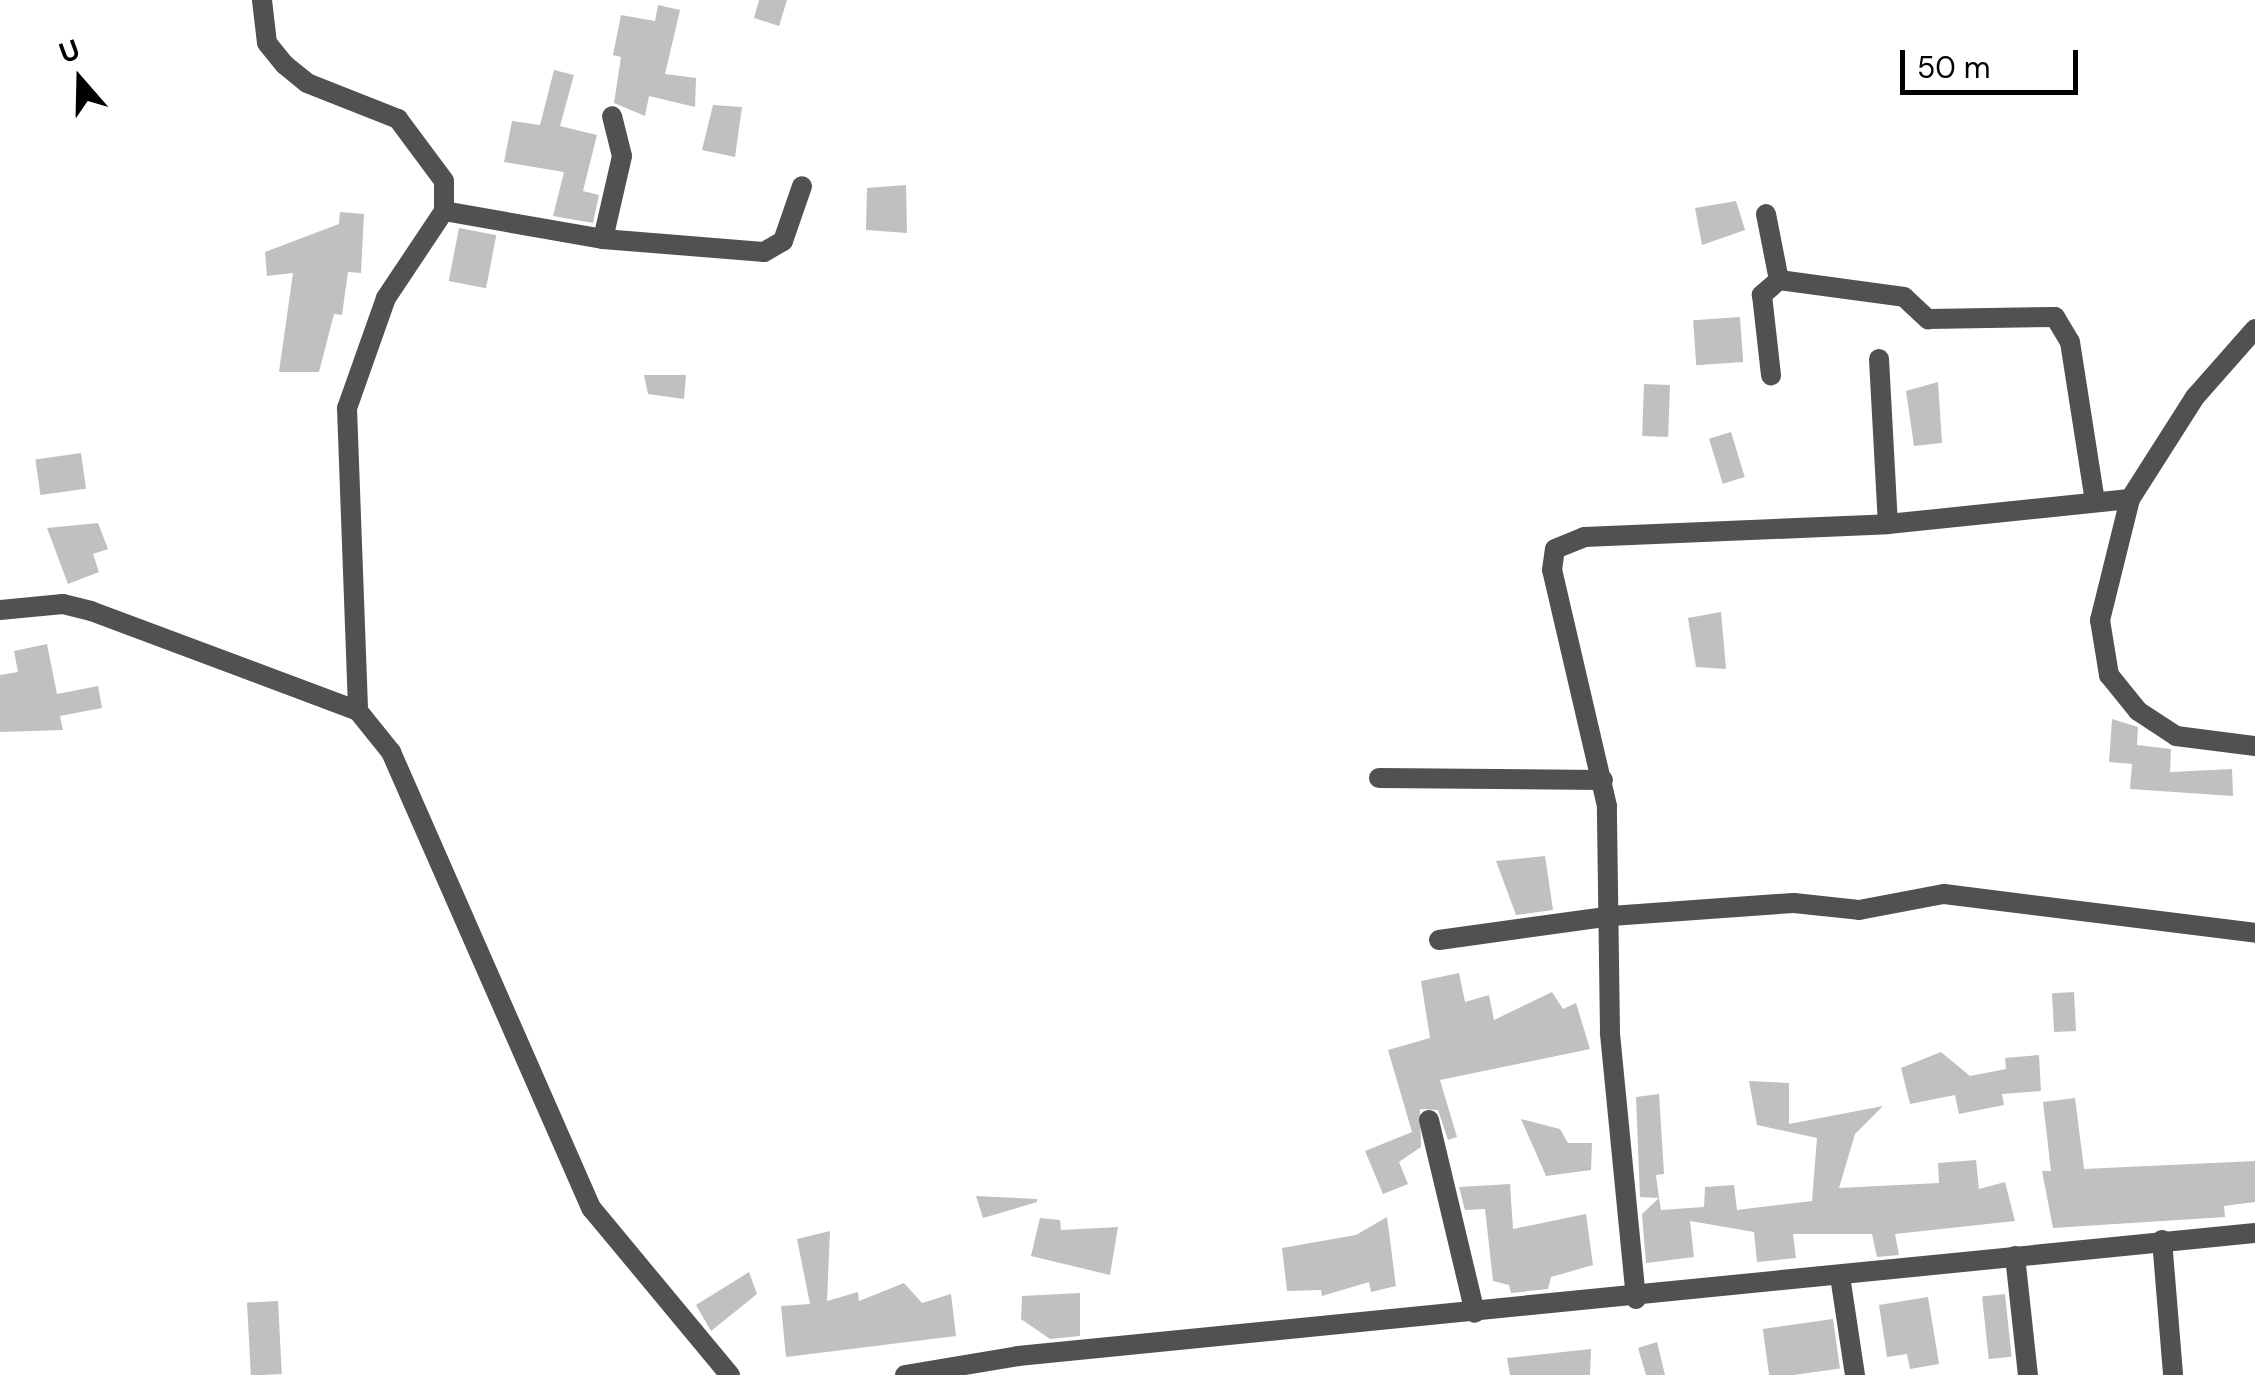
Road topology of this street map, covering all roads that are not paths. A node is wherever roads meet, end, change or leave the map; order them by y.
1 (262, 0) edge
2 (612, 116) dead end
3 (802, 186) dead end
4 (444, 211) junction
5 (1766, 214) dead end
6 (603, 238) junction
7 (1780, 280) junction
8 (2255, 329) edge
9 (1879, 359) dead end
10 (1771, 375) dead end
11 (2130, 499) junction
12 (2094, 502) junction
13 (1888, 524) junction
14 (0, 610) edge
15 (358, 711) junction
16 (2255, 746) edge
17 (1379, 778) dead end
18 (1603, 780) junction
19 (1611, 916) junction
20 (2255, 933) edge
21 (1439, 940) dead end
22 (1430, 1120) dead end
23 (2255, 1233) edge
24 (2162, 1240) junction
25 (2015, 1256) junction
26 (1840, 1276) junction
27 (1636, 1299) junction
28 (1475, 1314) junction
29 (969, 1369) edge
30 (730, 1375) edge
31 (905, 1375) edge
32 (1854, 1375) edge
33 (2028, 1375) edge
34 (2172, 1375) edge

1 - 4 street
2 - 6 street
3 - 6 street
4 - 6 street
4 - 15 street
5 - 7 street
7 - 10 street
7 - 12 street
8 - 11 street
9 - 13 street
11 - 12 street
11 - 16 street
12 - 13 street
13 - 18 street
14 - 15 street
15 - 30 street
17 - 18 street
18 - 19 street
19 - 20 street
19 - 21 street
19 - 27 street
22 - 28 street
23 - 24 street
24 - 25 street
24 - 34 street
25 - 26 street
25 - 33 street
26 - 27 street
26 - 32 street
27 - 28 street
28 - 29 street
29 - 31 street

